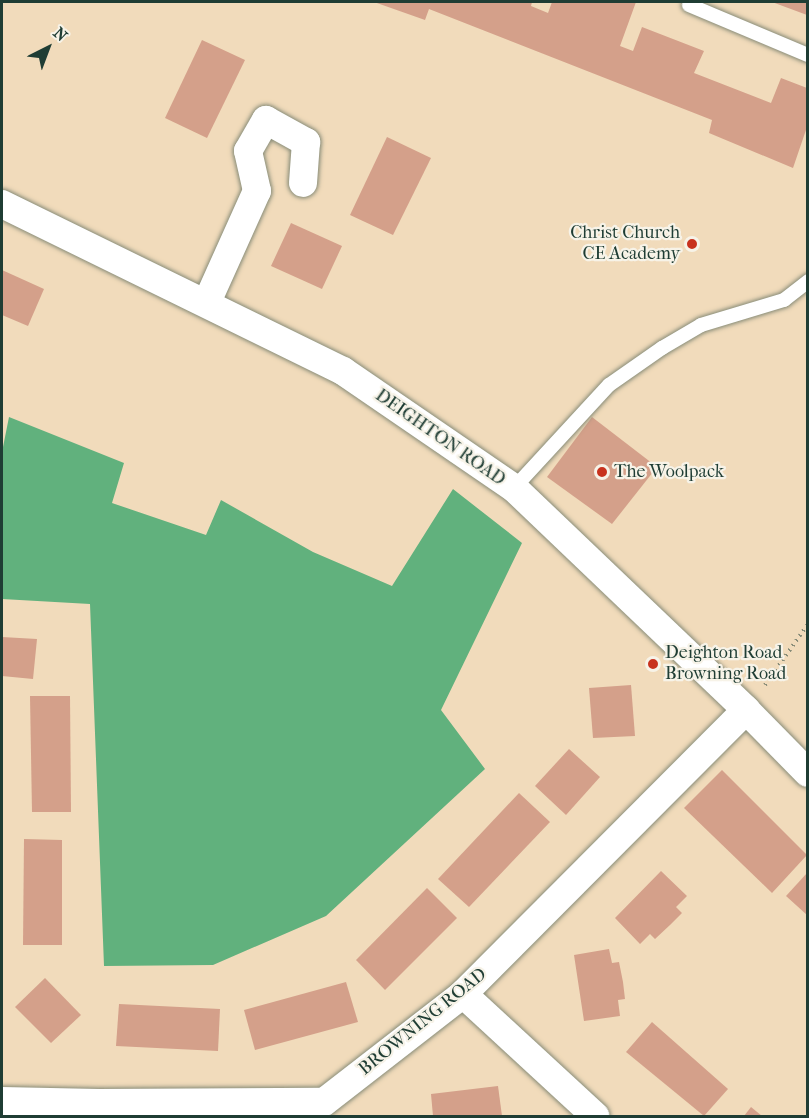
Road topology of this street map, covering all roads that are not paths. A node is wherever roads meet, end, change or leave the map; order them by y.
1 (689, 5) dead end
2 (807, 55) edge
3 (303, 183) dead end
4 (2, 204) edge
5 (807, 281) edge
6 (207, 302) junction
7 (513, 488) junction
8 (747, 710) junction
9 (807, 773) edge
10 (463, 993) junction
11 (2, 1101) edge
12 (596, 1116) edge

1 - 2 lane
3 - 6 street
4 - 6 street, DEIGHTON ROAD
5 - 7 lane
6 - 7 street, DEIGHTON ROAD
7 - 8 street, DEIGHTON ROAD
8 - 9 street, DEIGHTON ROAD
8 - 10 street, BROWNING ROAD
10 - 11 street, BROWNING ROAD
10 - 12 street

